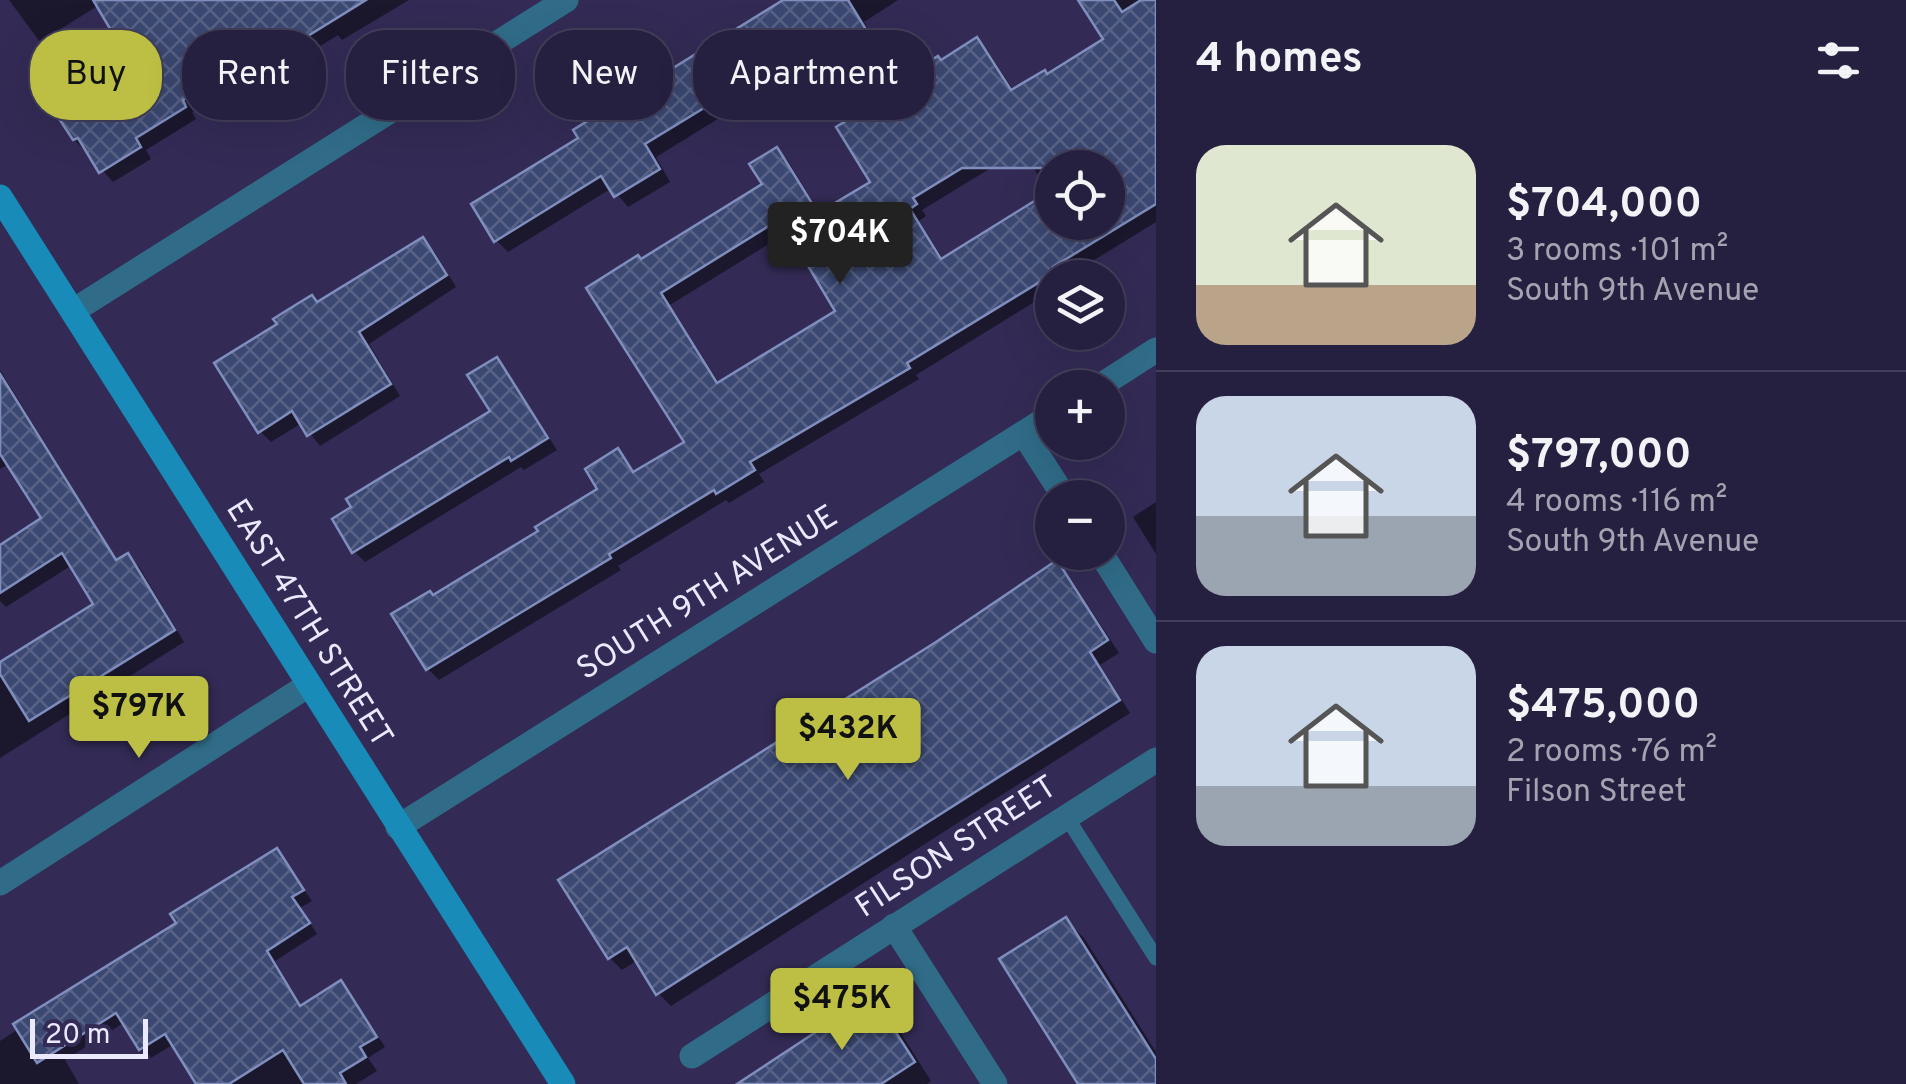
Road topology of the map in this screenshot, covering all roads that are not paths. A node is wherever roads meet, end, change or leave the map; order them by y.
1 (566, 0) edge
2 (0, 198) edge
3 (73, 311) junction
4 (1156, 350) edge
5 (1125, 370) edge
6 (1035, 427) edge
7 (1024, 434) junction
8 (1053, 480) edge
9 (1111, 570) edge
10 (1156, 641) edge
11 (307, 686) junction
12 (1156, 760) edge
13 (1066, 816) junction
14 (398, 827) junction
15 (0, 883) edge
16 (894, 926) junction
17 (1156, 958) edge
18 (692, 1056) dead end
19 (562, 1084) edge
20 (995, 1084) edge

1 - 3 street
2 - 3 main road, EAST 47TH STREET
3 - 11 main road, EAST 47TH STREET
4 - 5 street
6 - 7 street, SOUTH 9TH AVENUE
7 - 8 street
7 - 14 street, SOUTH 9TH AVENUE
9 - 10 street
11 - 14 main road, EAST 47TH STREET
11 - 15 street
12 - 13 street, FILSON STREET
13 - 16 street, FILSON STREET
13 - 17 lane
14 - 19 main road, EAST 47TH STREET
16 - 18 street, FILSON STREET
16 - 20 street

